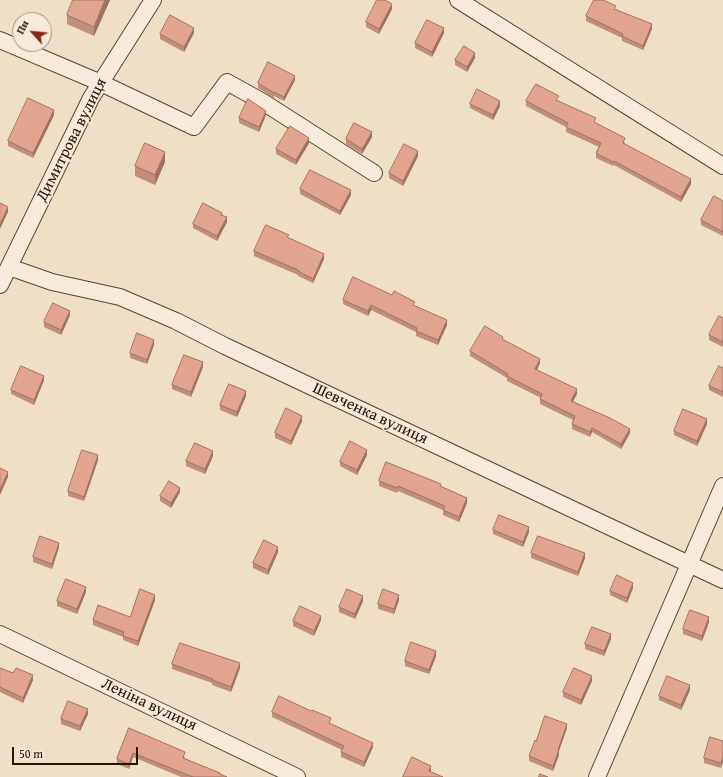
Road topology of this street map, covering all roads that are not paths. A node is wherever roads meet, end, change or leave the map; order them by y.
1 (153, 0) edge
2 (458, 0) edge
3 (0, 40) edge
4 (101, 83) junction
5 (723, 166) edge
6 (374, 173) dead end
7 (9, 267) junction
8 (0, 285) edge
9 (723, 486) edge
10 (689, 563) junction
11 (723, 580) edge
12 (0, 634) edge
13 (297, 777) edge
14 (597, 777) edge

1 - 4 street, Димитрова вулиця
2 - 5 street
3 - 4 street
4 - 6 street
4 - 7 street, Димитрова вулиця
7 - 8 street, Димитрова вулиця
7 - 10 street, Шевченка вулиця
9 - 10 street
10 - 11 street, Шевченка вулиця
10 - 14 street
12 - 13 street, Леніна вулиця

